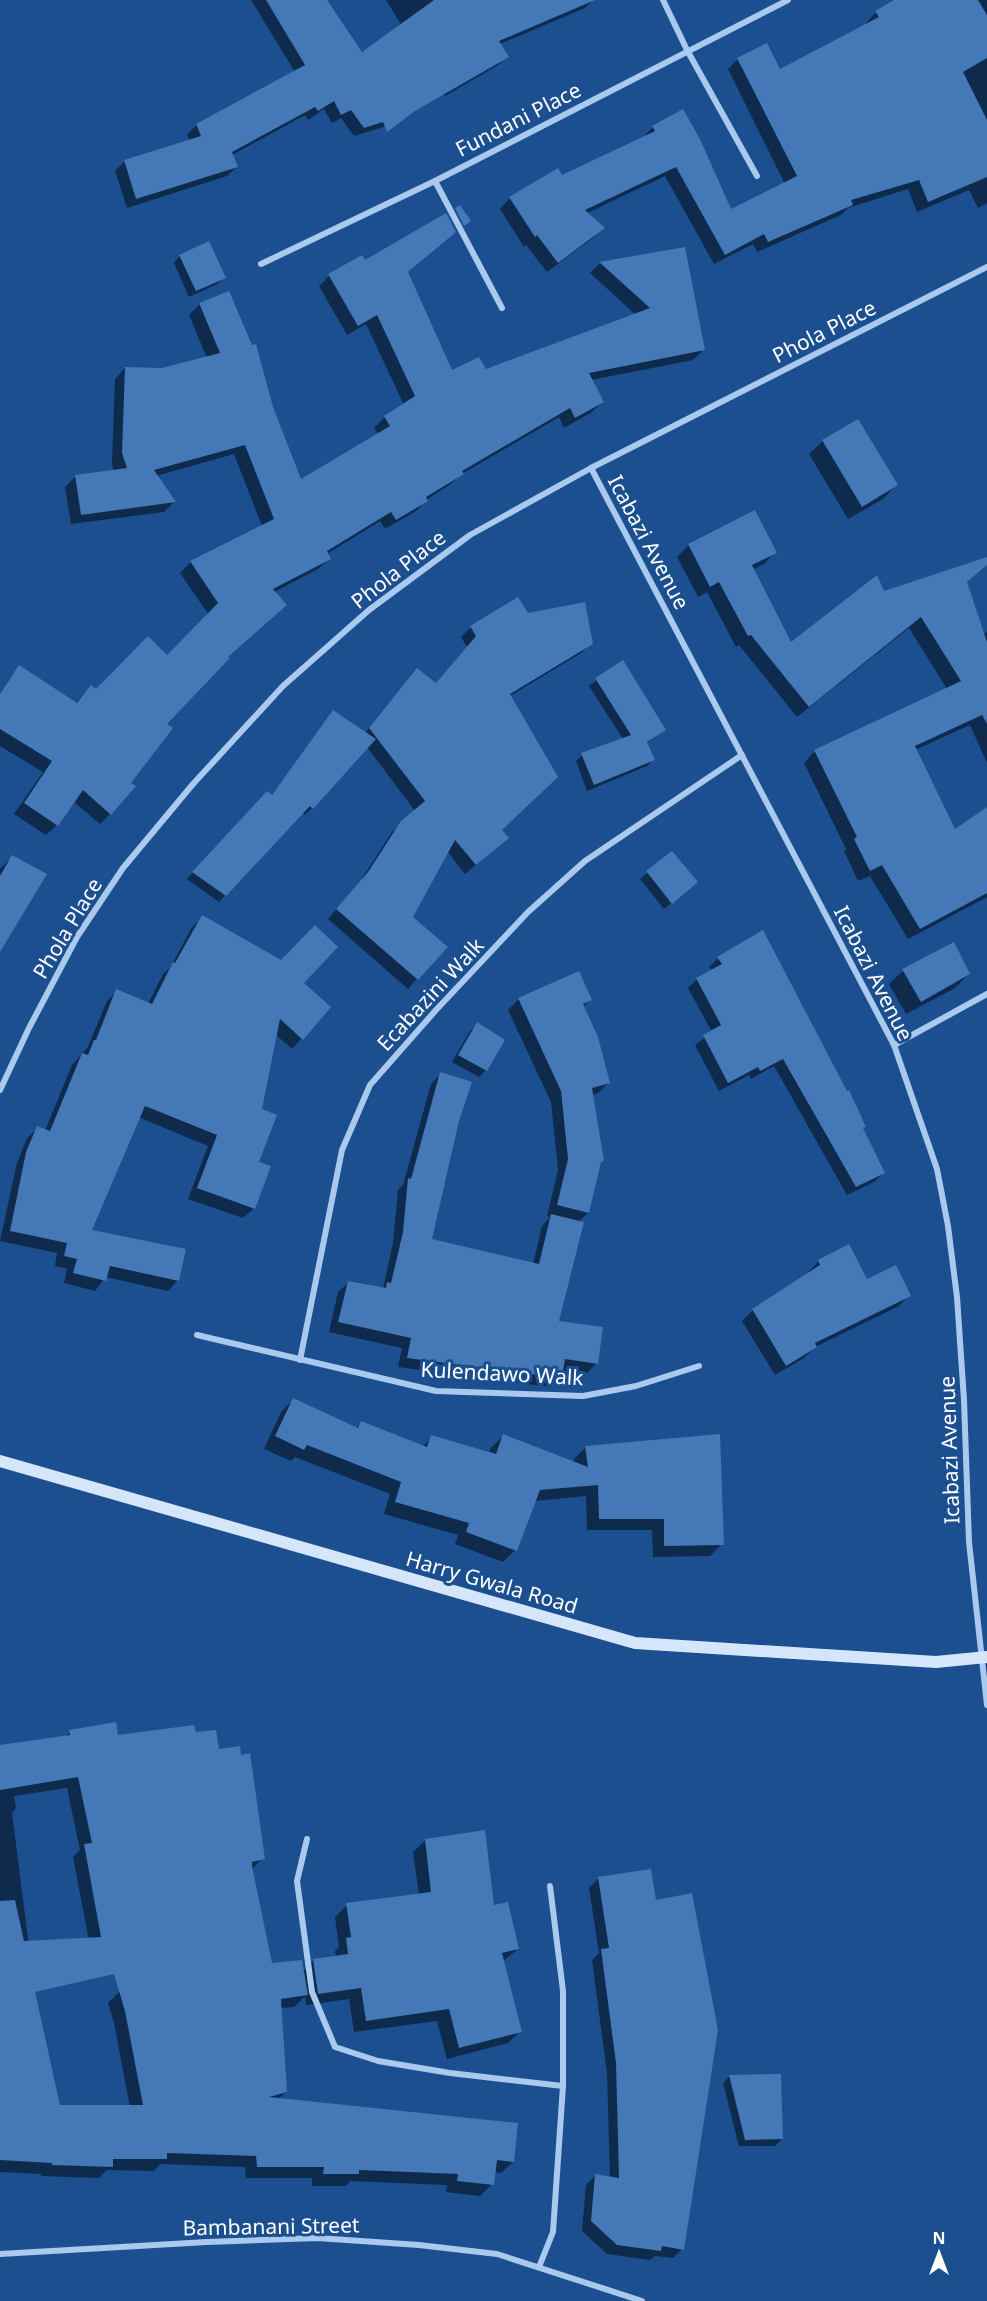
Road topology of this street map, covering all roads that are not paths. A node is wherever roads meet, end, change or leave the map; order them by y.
1 (663, 0) edge
2 (788, 0) edge
3 (687, 51) junction
4 (757, 176) dead end
5 (435, 181) junction
6 (261, 264) dead end
7 (987, 267) edge
8 (502, 308) dead end
9 (591, 468) junction
10 (742, 755) junction
11 (987, 994) edge
12 (894, 1045) junction
13 (0, 1090) edge
14 (197, 1335) dead end
15 (300, 1360) junction
16 (699, 1366) dead end
17 (0, 1461) edge
18 (984, 1657) edge
19 (987, 1705) edge
20 (307, 1839) dead end
21 (550, 1886) dead end
22 (563, 2086) junction
23 (0, 2254) edge
24 (539, 2267) junction
25 (642, 2301) edge

1 - 3 street
2 - 3 street, Fundani Place
3 - 4 street
3 - 5 street, Fundani Place
5 - 6 street, Fundani Place
5 - 8 street
7 - 9 street, Phola Place
9 - 10 street, Icabazi Avenue
9 - 13 street, Phola Place
10 - 12 street, Icabazi Avenue
10 - 15 street, Ecabazini Walk
11 - 12 street
12 - 18 street, Icabazi Avenue
14 - 15 street, Kulendawo Walk
15 - 16 street, Kulendawo Walk
17 - 18 main road, Harry Gwala Road
18 - 19 street, Icabazi Avenue
20 - 22 street
21 - 22 street
22 - 24 street
23 - 24 street, Bambanani Street
24 - 25 street, Bambanani Street

